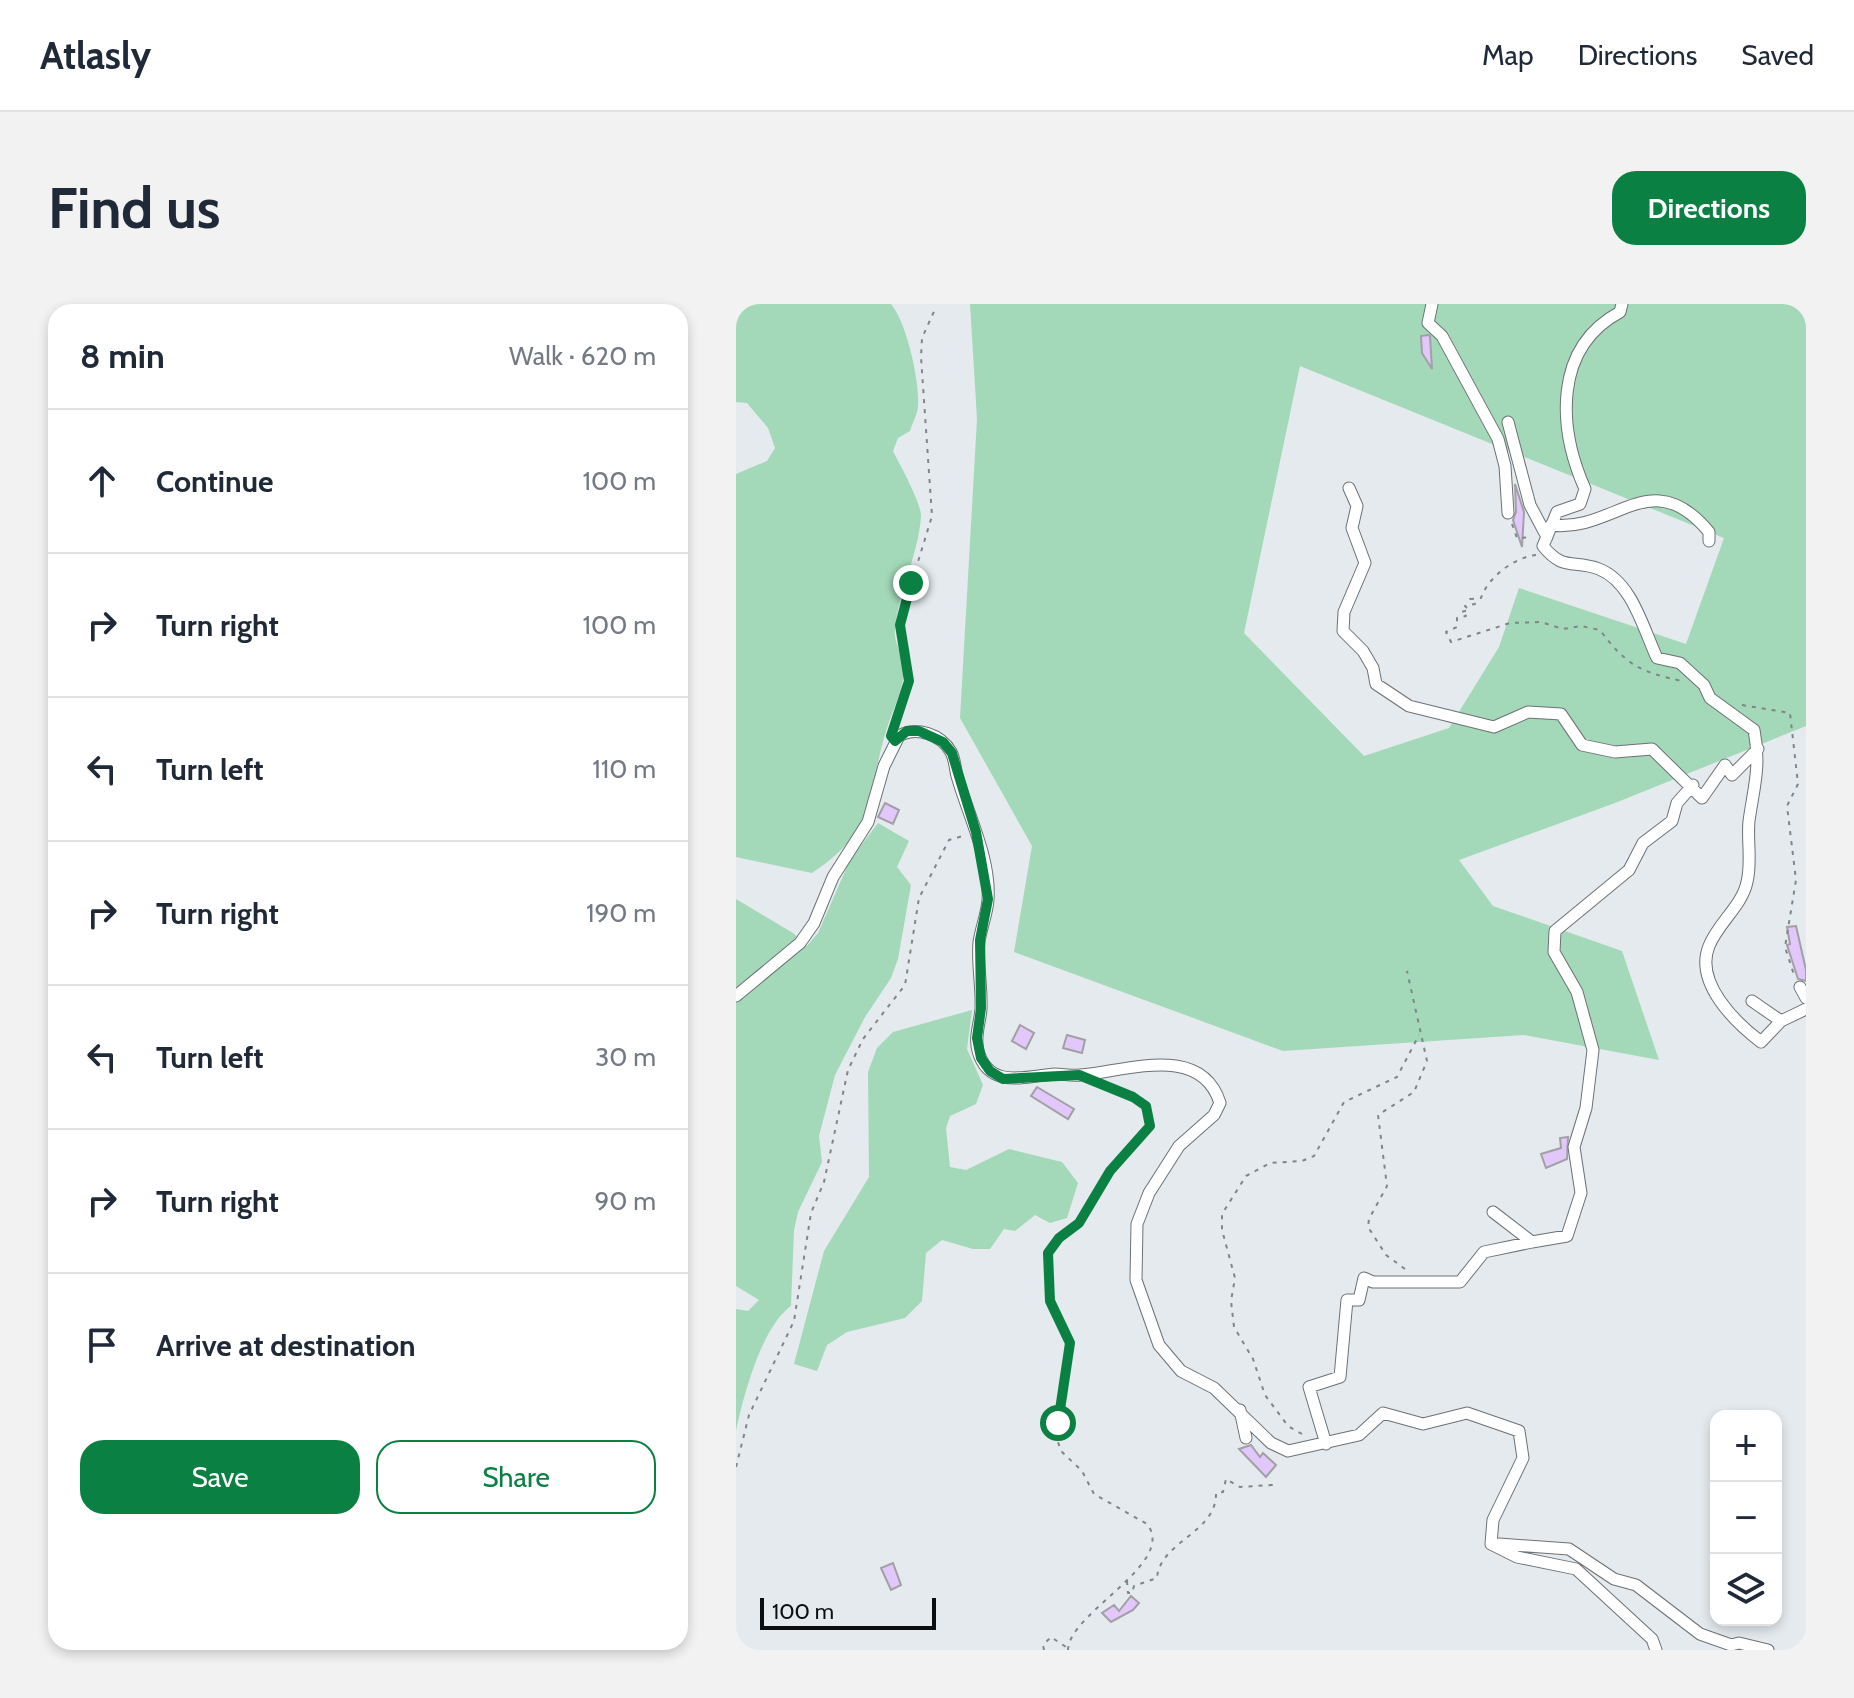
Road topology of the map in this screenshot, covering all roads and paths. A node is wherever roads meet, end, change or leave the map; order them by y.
1 (1432, 304) edge
2 (1622, 304) edge
3 (936, 307) dead end
4 (1508, 422) dead end
5 (1349, 488) dead end
6 (1508, 513) joint
7 (1547, 536) junction
8 (1709, 541) dead end
9 (1687, 682) dead end
10 (1724, 705) junction
11 (895, 741) junction
12 (1758, 749) junction
13 (1693, 785) junction
14 (976, 832) junction
15 (1407, 971) dead end
16 (1803, 993) edge
17 (736, 996) edge
18 (1752, 1001) dead end
19 (1806, 1009) edge
20 (1781, 1021) junction
21 (1419, 1035) junction
22 (1079, 1075) junction
23 (1493, 1212) dead end
24 (1532, 1242) junction
25 (1414, 1273) dead end
26 (1240, 1410) junction
27 (1246, 1438) dead end
28 (1326, 1444) junction
29 (1311, 1448) junction
30 (736, 1467) edge
31 (1270, 1479) dead end
32 (1491, 1544) junction
33 (1127, 1580) junction
34 (1068, 1649) edge
35 (1044, 1650) edge
36 (1656, 1650) edge
37 (1768, 1650) edge

1 - 6 street
2 - 7 street
3 - 11 path
4 - 7 street
5 - 13 street
6 - 7 path
7 - 8 street
7 - 9 path
7 - 10 street
10 - 12 street
10 - 16 path
11 - 14 street
11 - 17 street
12 - 13 street
12 - 20 street
13 - 24 street
14 - 22 street
14 - 30 path
15 - 21 path
18 - 20 street
19 - 20 street
21 - 25 path
21 - 29 path
22 - 26 street
22 - 33 path
23 - 24 street
24 - 28 street
26 - 27 street
26 - 29 street
28 - 29 street
28 - 32 street
31 - 33 path
32 - 36 street
32 - 37 street
33 - 34 path
34 - 35 path

